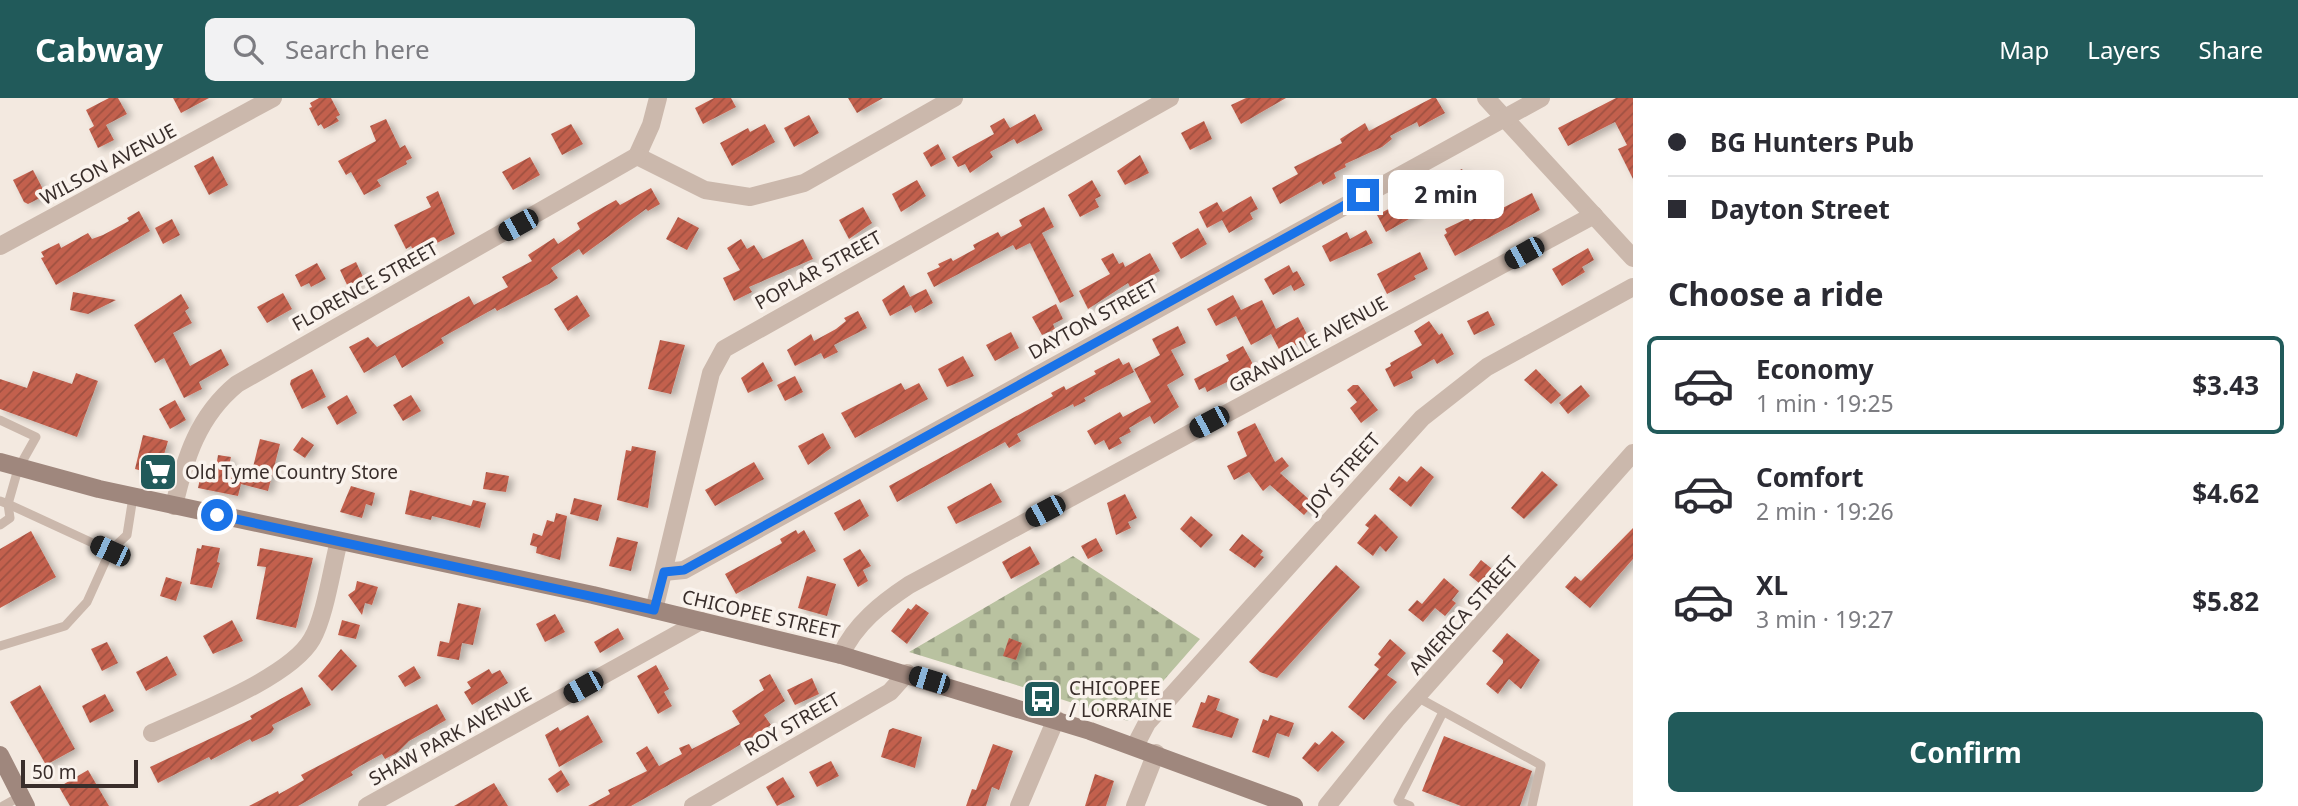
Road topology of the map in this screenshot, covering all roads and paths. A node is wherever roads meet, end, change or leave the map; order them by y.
1 (273, 98) edge
2 (658, 98) edge
3 (954, 98) edge
4 (1170, 98) edge
5 (1486, 98) edge
6 (1541, 98) edge
7 (1505, 119) junction
8 (637, 156) junction
9 (1594, 215) junction
10 (0, 246) edge
11 (1633, 258) edge
12 (1633, 287) edge
13 (0, 420) edge
14 (1633, 453) edge
15 (0, 462) edge
16 (19, 468) junction
17 (133, 497) junction
18 (4, 503) edge
19 (174, 506) junction
20 (0, 525) edge
21 (339, 541) junction
22 (110, 551) junction
23 (664, 572) junction
24 (654, 610) junction
25 (701, 621) junction
26 (0, 646) edge
27 (841, 655) junction
28 (906, 673) junction
29 (1417, 697) junction
30 (1443, 712) junction
31 (1056, 719) junction
32 (152, 733) dead end
33 (1135, 746) junction
34 (1156, 753) junction
35 (0, 755) edge
36 (24, 801) edge
37 (3, 806) edge
38 (368, 806) edge
39 (693, 806) edge
40 (1019, 806) edge
41 (1135, 806) edge
42 (1294, 806) edge
43 (1326, 806) edge
44 (1410, 806) edge
45 (1532, 806) edge

1 - 10 street, WILSON AVENUE
2 - 8 street
3 - 8 street
4 - 23 street, POPLAR STREET
5 - 7 street
6 - 7 street, DAYTON STREET
7 - 9 street
7 - 23 street, DAYTON STREET
8 - 19 street, FLORENCE STREET
9 - 11 street
9 - 27 street, GRANVILLE AVENUE
12 - 33 street, JOY STREET
13 - 16 lane
14 - 29 street, AMERICA STREET
15 - 16 main road, CHICOPEE STREET
16 - 17 main road, CHICOPEE STREET
16 - 18 lane
17 - 19 main road, CHICOPEE STREET
17 - 22 lane
18 - 20 lane
18 - 22 lane
19 - 21 main road, CHICOPEE STREET
21 - 24 main road, CHICOPEE STREET
21 - 32 street
22 - 26 lane
23 - 24 street, POPLAR STREET
24 - 25 main road, CHICOPEE STREET
25 - 27 main road, CHICOPEE STREET
25 - 38 street, SHAW PARK AVENUE
27 - 28 main road, CHICOPEE STREET
28 - 31 main road, CHICOPEE STREET
28 - 39 street, ROY STREET
29 - 30 lane
29 - 43 street, AMERICA STREET
30 - 44 lane
30 - 45 lane
31 - 33 main road, CHICOPEE STREET
31 - 40 street
33 - 34 main road, CHICOPEE STREET
34 - 41 street
34 - 42 main road, CHICOPEE STREET
35 - 36 main road
36 - 37 lane

